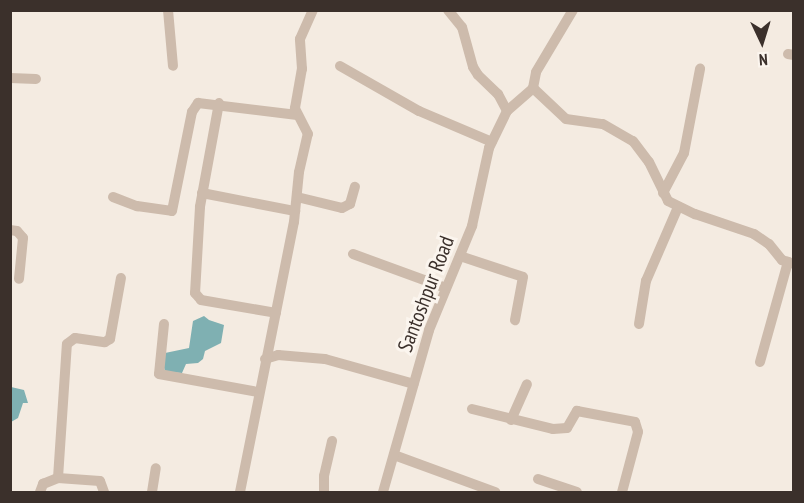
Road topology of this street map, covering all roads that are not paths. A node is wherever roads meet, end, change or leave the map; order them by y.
1 (168, 10) edge
2 (313, 10) edge
3 (448, 10) edge
4 (573, 10) edge
5 (173, 66) dead end
6 (340, 66) dead end
7 (700, 69) dead end
8 (10, 78) edge
9 (36, 79) dead end
10 (532, 88) junction
11 (219, 103) junction
12 (507, 111) junction
13 (297, 115) junction
14 (492, 142) junction
15 (355, 187) dead end
16 (202, 193) junction
17 (663, 193) junction
18 (113, 197) dead end
19 (297, 197) junction
20 (678, 207) junction
21 (295, 211) junction
22 (10, 230) edge
23 (353, 254) dead end
24 (460, 256) junction
25 (791, 263) edge
26 (121, 278) dead end
27 (20, 279) dead end
28 (446, 288) junction
29 (276, 313) junction
30 (515, 320) dead end
31 (164, 324) dead end
32 (639, 324) dead end
33 (266, 359) junction
34 (760, 362) dead end
35 (414, 384) junction
36 (527, 384) dead end
37 (258, 392) junction
38 (472, 409) dead end
39 (511, 420) junction
40 (332, 441) dead end
41 (394, 455) junction
42 (156, 468) dead end
43 (58, 478) junction
44 (538, 478) dead end
45 (39, 492) edge
46 (104, 492) edge
47 (152, 492) edge
48 (240, 492) edge
49 (324, 492) edge
50 (383, 492) edge
51 (495, 492) edge
52 (577, 492) edge
53 (622, 492) edge

1 - 5 street
2 - 13 street
3 - 12 street
4 - 10 street
6 - 14 street
7 - 17 street
8 - 9 street
10 - 12 street
10 - 17 street
11 - 13 street
11 - 16 street
11 - 18 street
12 - 14 street, Santoshpur Road
13 - 19 street
14 - 24 street, Santoshpur Road
15 - 19 street
16 - 21 street
16 - 29 street
17 - 20 street
19 - 21 street
20 - 25 street
20 - 32 street
21 - 29 street
22 - 27 street
23 - 28 street
24 - 28 street, Santoshpur Road
24 - 30 street
25 - 34 street
26 - 43 street
28 - 35 street, Santoshpur Road
29 - 33 street
31 - 37 street
33 - 35 street
33 - 37 street
35 - 41 street, Santoshpur Road
36 - 39 street
37 - 48 street
38 - 39 street
39 - 53 street
40 - 49 street
41 - 50 street, Santoshpur Road
41 - 51 street
42 - 47 street
43 - 45 street
43 - 46 street
44 - 52 street

